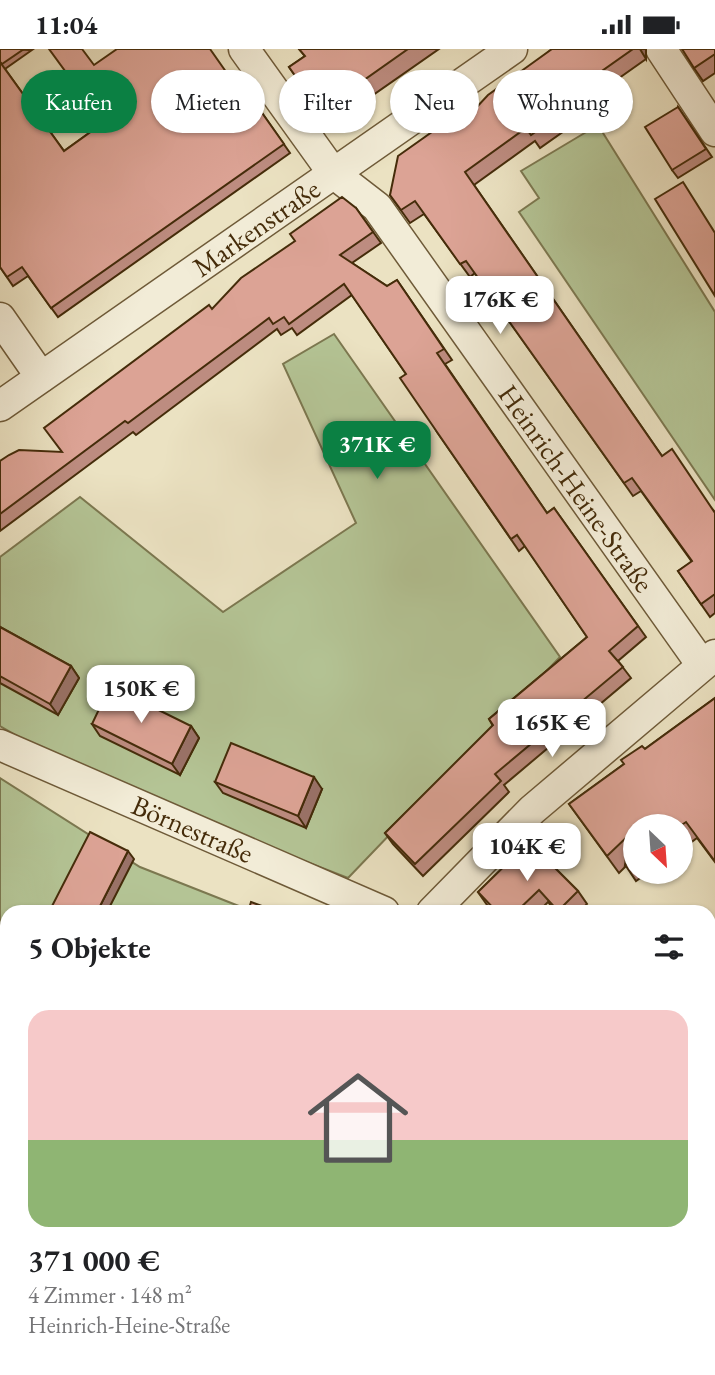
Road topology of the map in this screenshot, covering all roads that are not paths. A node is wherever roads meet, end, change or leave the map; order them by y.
1 (244, 49) edge
2 (512, 49) edge
3 (661, 49) edge
4 (715, 131) edge
5 (333, 173) junction
6 (0, 318) edge
7 (41, 377) junction
8 (0, 406) edge
9 (708, 660) edge
10 (0, 745) edge
11 (368, 905) edge
12 (439, 905) edge

1 - 5 street, Heinrich-Heine-Straße
2 - 5 street, Markenstraße
3 - 4 street
5 - 7 street, Markenstraße
5 - 9 street, Heinrich-Heine-Straße
6 - 7 street
7 - 8 street, Markenstraße
9 - 12 street
10 - 11 street, Börnestraße

